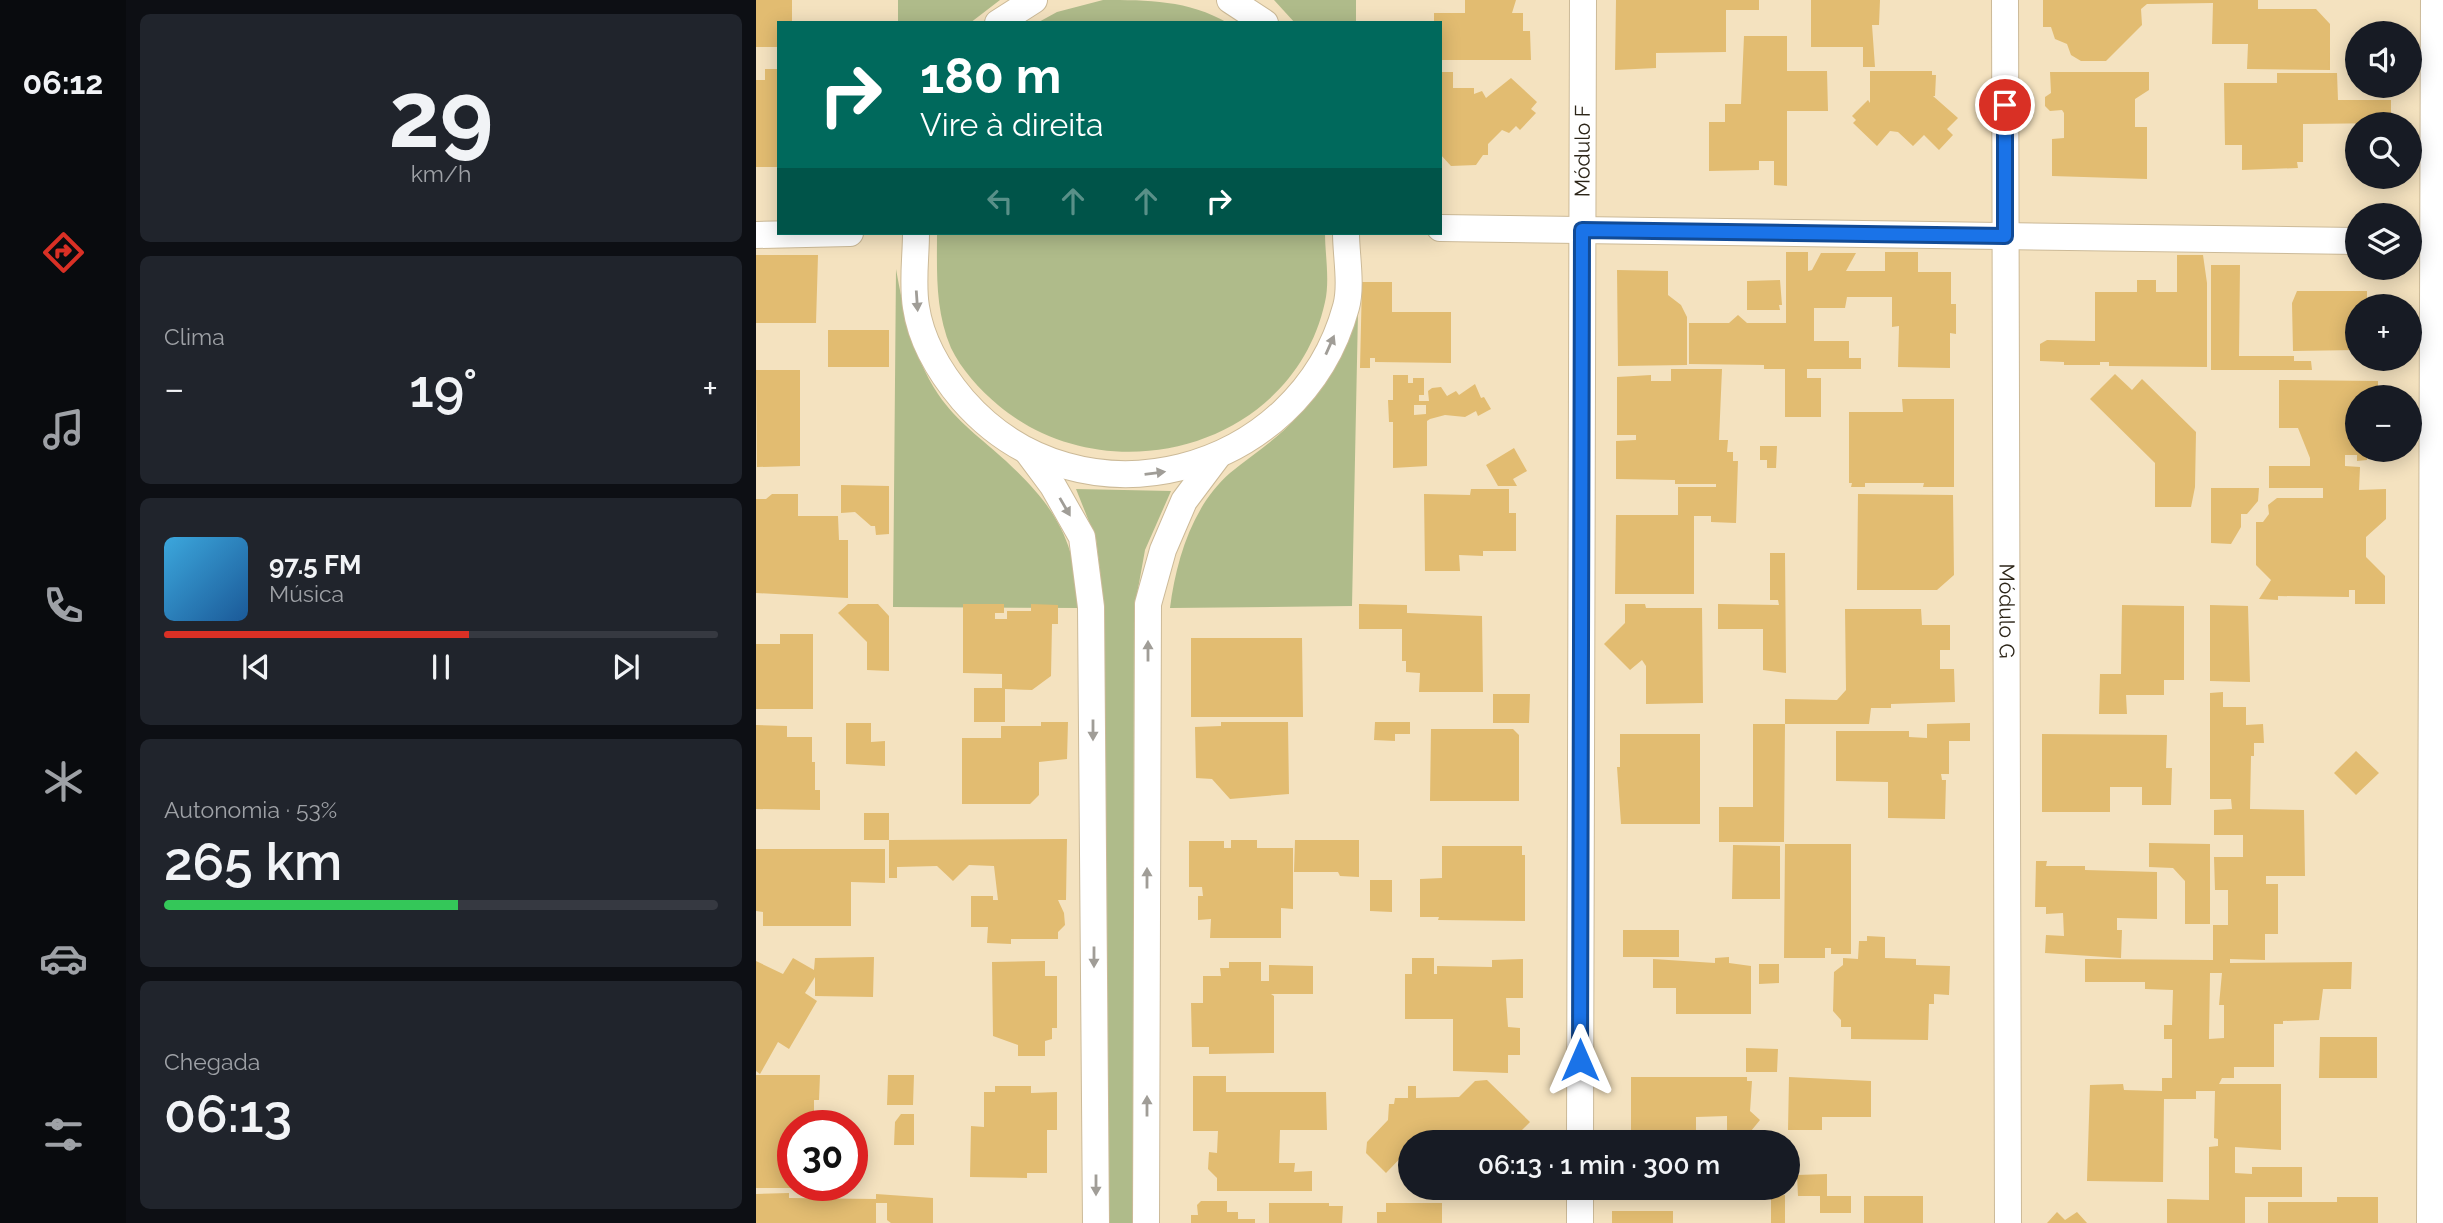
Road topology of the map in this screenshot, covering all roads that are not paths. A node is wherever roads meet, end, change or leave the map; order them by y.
1 (1034, 0) edge
2 (1230, 0) edge
3 (1583, 0) edge
4 (2004, 0) edge
5 (2434, 0) edge
6 (1001, 21) edge
7 (1262, 21) edge
8 (1442, 228) edge
9 (1582, 230) junction
10 (756, 235) edge
11 (777, 235) edge
12 (916, 235) edge
13 (1346, 235) edge
14 (2005, 236) junction
15 (2345, 241) edge
16 (2429, 242) edge
17 (1027, 451) junction
18 (1216, 457) junction
19 (1580, 1130) edge
20 (1580, 1200) edge
21 (1096, 1223) edge
22 (1146, 1223) edge
23 (1580, 1223) edge
24 (2008, 1223) edge
25 (2430, 1223) edge

1 - 6 street
2 - 7 street
3 - 9 street, Módulo F
4 - 14 street, Módulo G
5 - 16 street
8 - 9 street
9 - 14 street
9 - 19 street, Módulo F
10 - 11 street
12 -> 17 street
18 -> 13 street
14 - 15 street
14 - 24 street, Módulo G
16 - 25 street
17 -> 18 street
17 -> 21 street
22 -> 18 street
20 - 23 street

